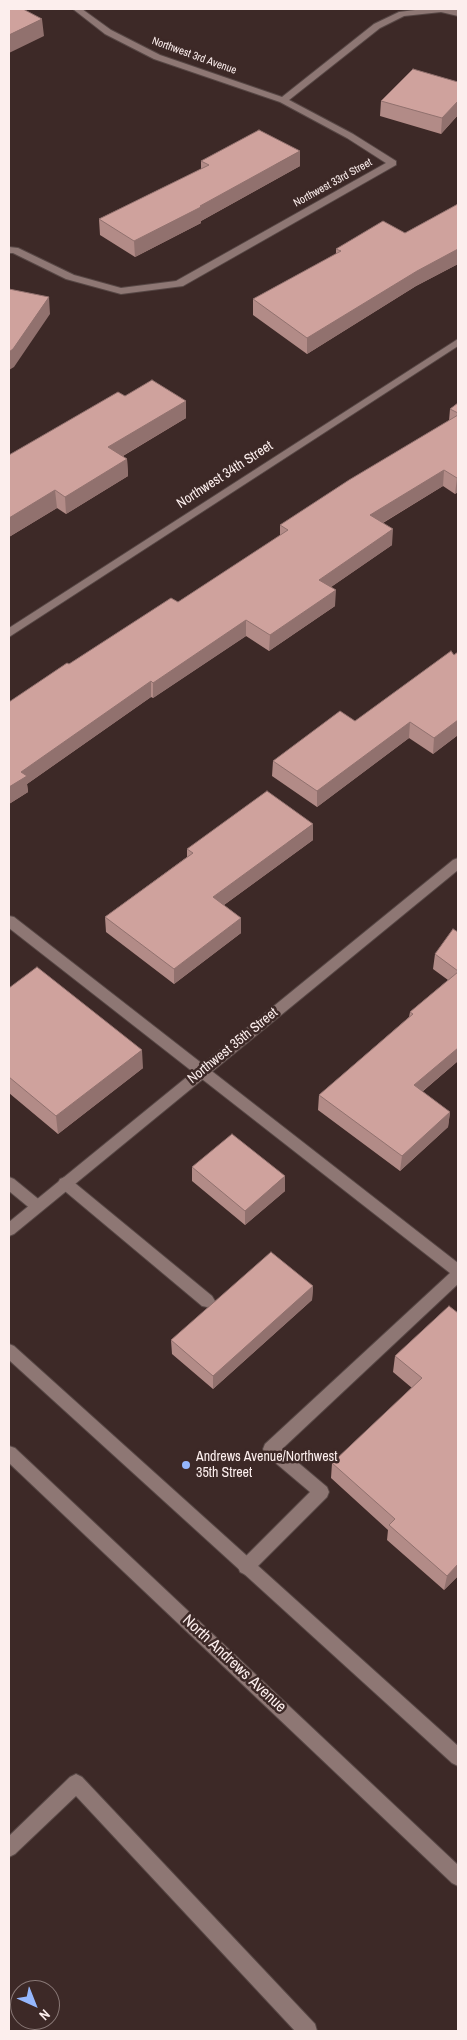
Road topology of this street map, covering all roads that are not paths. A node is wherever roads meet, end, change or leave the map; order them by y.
1 (77, 9) edge
2 (458, 13) edge
3 (283, 100) junction
4 (9, 250) edge
5 (458, 342) edge
6 (9, 633) edge
7 (458, 862) edge
8 (9, 921) edge
9 (201, 1072) junction
10 (9, 1183) edge
11 (65, 1183) junction
12 (37, 1206) junction
13 (9, 1230) edge
14 (458, 1271) edge
15 (458, 1275) edge
16 (207, 1301) dead end
17 (9, 1351) edge
18 (9, 1453) edge
19 (246, 1567) junction
20 (456, 1749) edge
21 (9, 1848) edge
22 (458, 1876) edge
23 (308, 2031) edge

1 - 3 street, Northwest 3rd Avenue
2 - 3 street
3 - 4 street, Northwest 33rd Street
5 - 6 street, Northwest 34th Street
7 - 9 street, Northwest 35th Street
8 - 9 street
9 - 11 street, Northwest 35th Street
9 - 14 street
10 - 12 street
11 - 12 street, Northwest 35th Street
11 - 16 street
12 - 13 street, Northwest 35th Street
15 - 19 street
17 - 19 street
18 - 22 street, North Andrews Avenue
19 - 20 street
21 - 23 street

